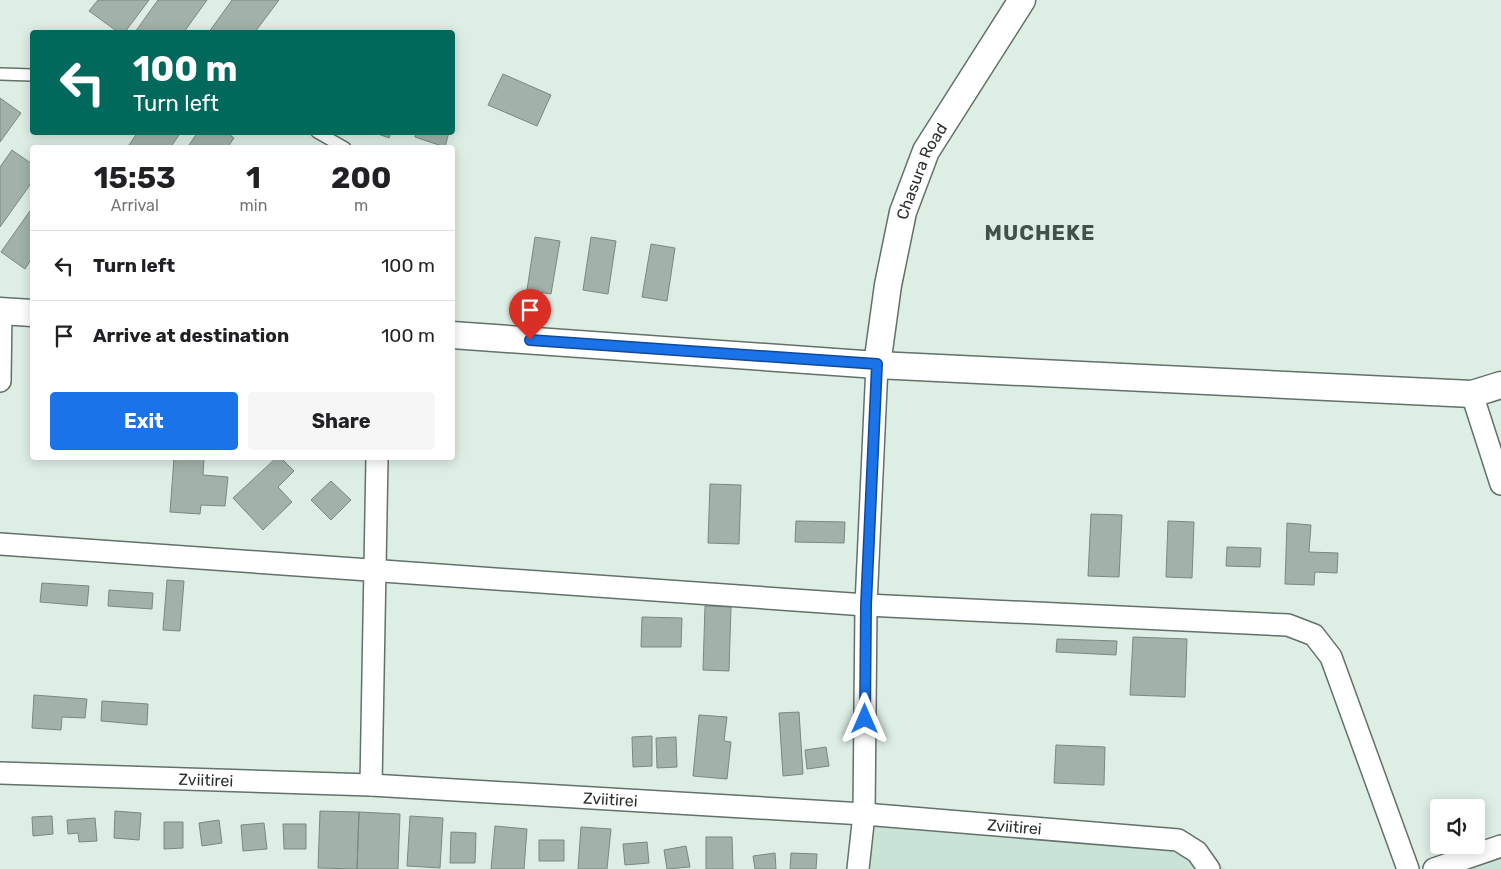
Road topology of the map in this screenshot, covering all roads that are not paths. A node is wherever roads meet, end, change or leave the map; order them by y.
1 (1022, 0) edge
2 (0, 74) edge
3 (30, 75) edge
4 (322, 135) edge
5 (341, 145) edge
6 (0, 311) edge
7 (30, 313) edge
8 (455, 334) edge
9 (877, 364) junction
10 (0, 381) edge
11 (1501, 385) edge
12 (1472, 394) junction
13 (377, 460) edge
14 (1501, 484) edge
15 (0, 544) edge
16 (376, 569) junction
17 (866, 605) junction
18 (0, 773) edge
19 (371, 785) junction
20 (864, 814) junction
21 (1501, 846) edge
22 (858, 869) edge
23 (1209, 869) edge
24 (1408, 869) edge
25 (1434, 869) edge

1 - 9 street, Chasura Road
2 - 3 lane
4 - 5 lane
6 - 7 street
6 - 10 street
8 - 9 street
9 - 12 street
9 - 17 street
11 - 12 street
12 - 14 street
13 - 16 street
15 - 16 street
16 - 17 street
16 - 19 street
17 - 20 street
17 - 24 street
18 - 19 street, Zviitirei
19 - 20 street, Zviitirei
20 - 22 street
20 - 23 street, Zviitirei
21 - 25 street

